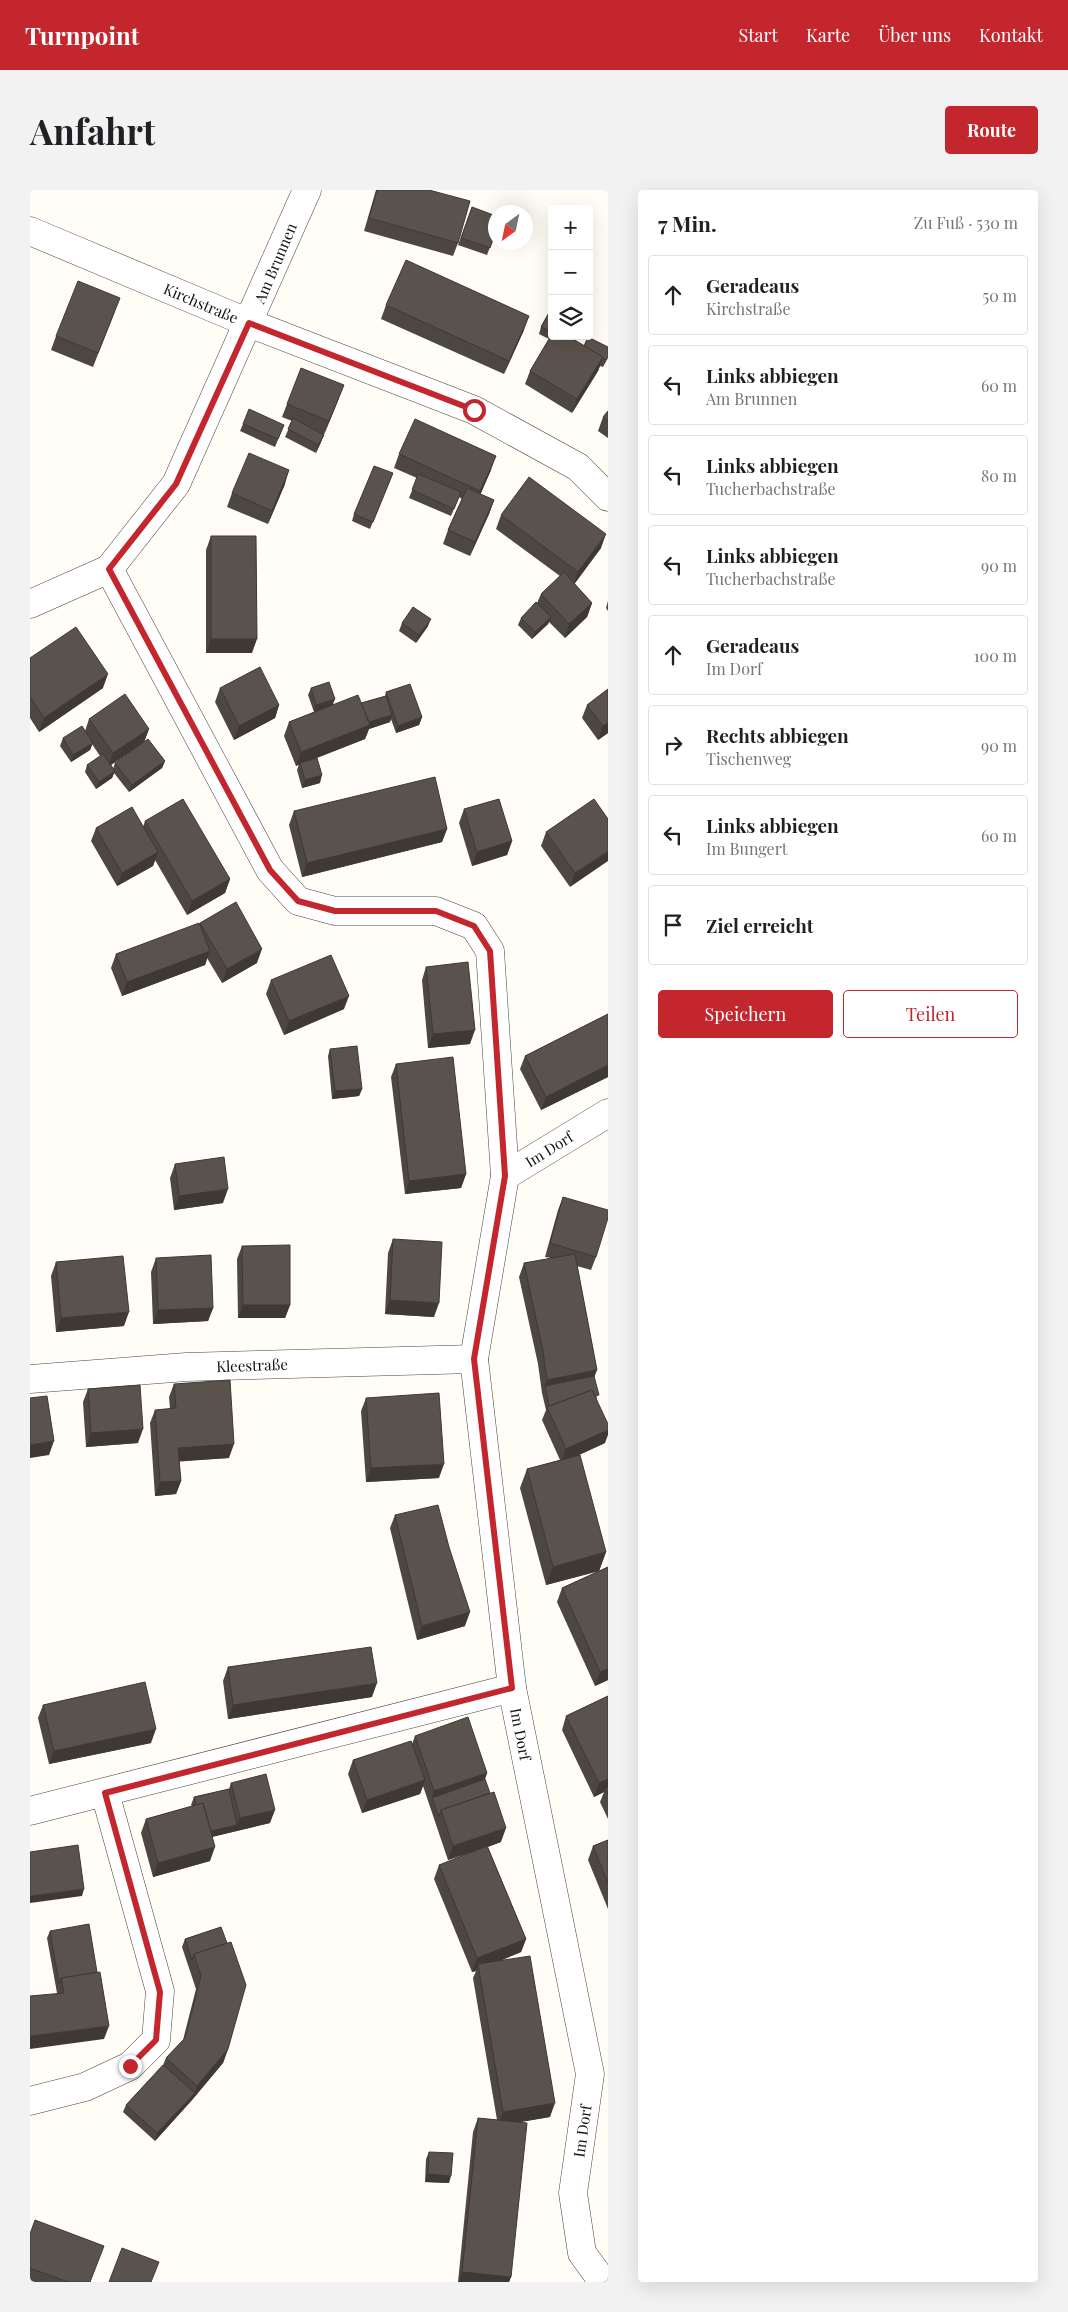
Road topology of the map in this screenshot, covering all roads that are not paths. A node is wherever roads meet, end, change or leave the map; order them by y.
1 (307, 190) edge
2 (30, 231) edge
3 (249, 323) junction
4 (608, 498) edge
5 (109, 569) junction
6 (30, 604) edge
7 (608, 1113) edge
8 (505, 1176) junction
9 (474, 1359) junction
10 (30, 1378) edge
11 (512, 1688) junction
12 (105, 1793) junction
13 (30, 1811) edge
14 (30, 2101) edge
15 (603, 2282) edge

1 - 3 street, Am Brunnen
2 - 3 street, Kirchstraße
3 - 4 street, Kirchstraße
3 - 5 street, Am Brunnen
5 - 6 street
5 - 8 street
7 - 8 street, Im Dorf
8 - 9 street, Im Dorf
9 - 10 street, Kleestraße
9 - 11 street, Im Dorf
11 - 12 street
11 - 15 street, Im Dorf
12 - 13 street
12 - 14 street

